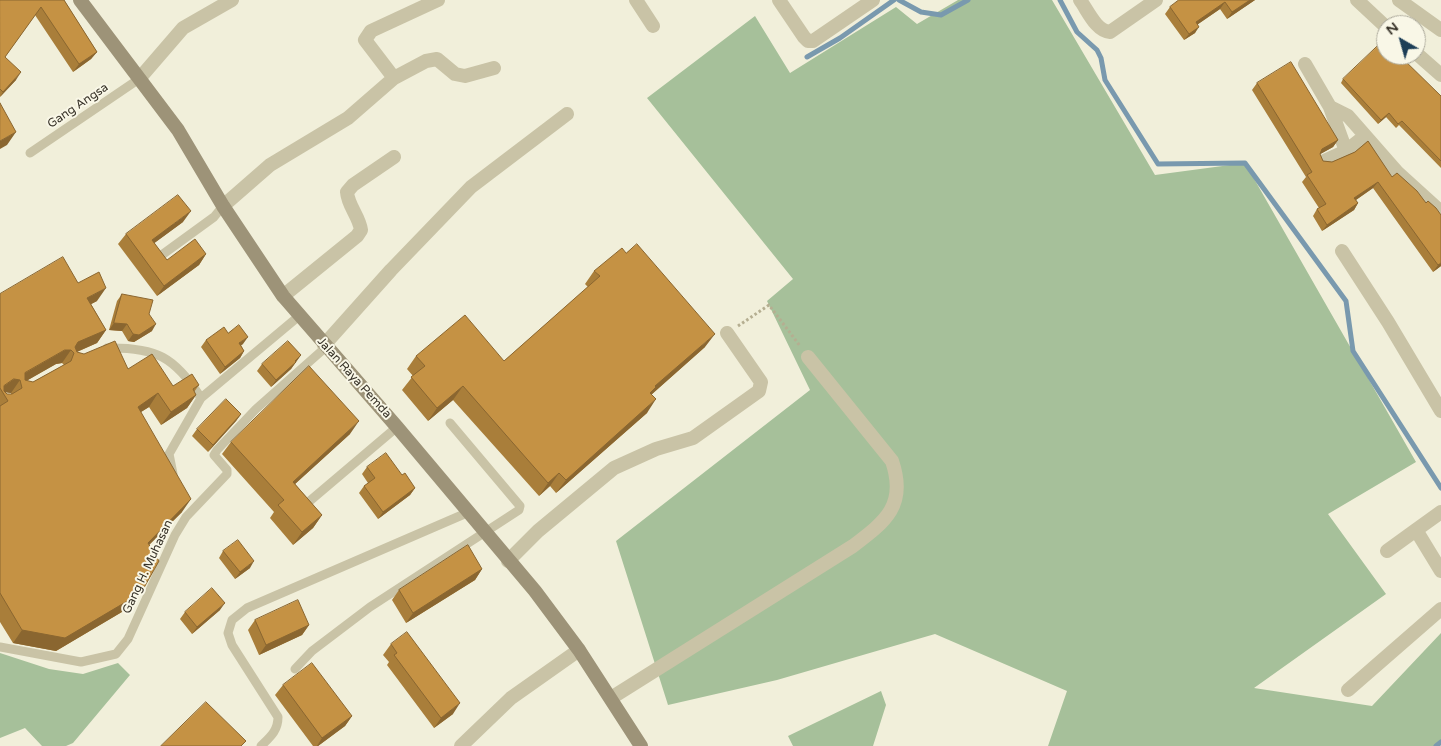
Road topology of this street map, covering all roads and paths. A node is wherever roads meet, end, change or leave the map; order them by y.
1 (80, 0) edge
2 (232, 0) edge
3 (438, 0) edge
4 (636, 0) edge
5 (779, 0) edge
6 (873, 0) edge
7 (1080, 0) edge
8 (1156, 0) edge
9 (1357, 0) edge
10 (1399, 0) edge
11 (1376, 18) edge
12 (653, 26) dead end
13 (1441, 30) edge
14 (1426, 60) edge
15 (1305, 64) dead end
16 (494, 68) dead end
17 (1439, 69) edge
18 (139, 78) junction
19 (394, 78) junction
20 (1330, 107) junction
21 (567, 114) dead end
22 (1365, 136) junction
23 (1346, 151) junction
24 (30, 153) dead end
25 (394, 157) dead end
26 (1324, 161) edge
27 (223, 206) junction
28 (1441, 212) edge
29 (1342, 251) dead end
30 (159, 257) edge
31 (283, 296) junction
32 (299, 316) junction
33 (727, 333) joint
34 (325, 346) junction
35 (95, 351) edge
36 (808, 357) joint
37 (201, 398) junction
38 (1441, 412) edge
39 (450, 423) dead end
40 (397, 427) junction
41 (175, 479) edge
42 (304, 505) edge
43 (469, 512) junction
44 (1441, 512) edge
45 (1416, 530) junction
46 (485, 533) junction
47 (1387, 550) dead end
48 (508, 561) junction
49 (1441, 570) edge
50 (1441, 609) edge
51 (0, 647) edge
52 (579, 650) junction
53 (295, 669) dead end
54 (1348, 690) dead end
55 (611, 698) junction
56 (261, 746) edge
57 (461, 746) edge
58 (641, 746) edge

1 - 18 main road, Jalan Raya Pemda
2 - 18 street
3 - 19 street
4 - 12 street
5 - 6 street
7 - 8 street
9 - 11 street
10 - 13 street
14 - 17 street
15 - 20 street
16 - 19 street
18 - 24 lane, Gang Angsa
18 - 27 main road, Jalan Raya Pemda
19 - 27 street
20 - 22 street
20 - 23 street
21 - 34 street
22 - 23 street
22 - 28 street
23 - 26 street
25 - 31 street
27 - 30 lane
27 - 31 main road, Jalan Raya Pemda
29 - 38 street
31 - 32 main road, Jalan Raya Pemda
32 - 34 main road, Jalan Raya Pemda
32 - 37 lane
33 - 36 path
33 - 48 street
34 - 40 main road, Jalan Raya Pemda
34 - 51 lane, Gang H. Muhasan
35 - 37 lane
36 - 55 street
37 - 41 lane
39 - 46 lane
40 - 42 lane
40 - 43 main road, Jalan Raya Pemda
43 - 46 main road, Jalan Raya Pemda
43 - 56 lane
44 - 45 street
45 - 47 street
45 - 49 street
46 - 48 main road, Jalan Raya Pemda
46 - 53 lane
48 - 52 main road, Jalan Raya Pemda
50 - 54 street
52 - 55 main road, Jalan Raya Pemda
52 - 57 street
55 - 58 main road, Jalan Raya Pemda

